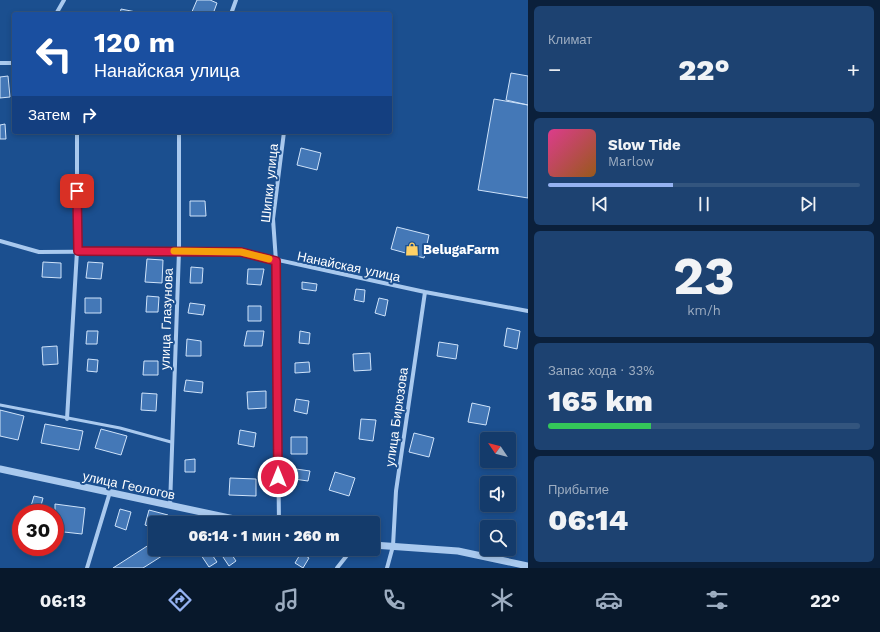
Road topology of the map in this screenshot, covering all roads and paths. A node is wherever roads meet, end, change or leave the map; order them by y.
1 (64, 0) edge
2 (236, 0) edge
3 (57, 12) edge
4 (233, 12) edge
5 (0, 63) edge
6 (12, 63) edge
7 (77, 134) edge
8 (179, 134) edge
9 (284, 134) edge
10 (0, 241) edge
11 (179, 250) junction
12 (78, 251) junction
13 (276, 261) junction
14 (425, 292) junction
15 (528, 311) edge
16 (0, 405) edge
17 (68, 419) junction
18 (171, 442) junction
19 (0, 469) edge
20 (110, 491) junction
21 (170, 507) junction
22 (217, 516) edge
23 (279, 516) edge
24 (380, 545) edge
25 (393, 546) junction
26 (346, 556) edge
27 (528, 566) edge
28 (87, 568) edge
29 (337, 568) edge
30 (387, 568) edge

1 - 3 street
2 - 4 street
5 - 6 street
7 - 12 street
8 - 11 street, улица Глазунова
9 - 13 street, Шипки улица
10 - 12 street, Нанайская улица
11 - 12 street, Нанайская улица
11 - 13 street, Нанайская улица
11 - 18 street, улица Глазунова
12 - 17 street
13 - 14 street, Нанайская улица
13 - 23 street, Шипки улица
14 - 15 street, Нанайская улица
14 - 25 street, улица Бирюзова
16 - 17 lane
17 - 18 lane
18 - 21 street, улица Глазунова
19 - 20 street, улица Геологов
20 - 21 street, улица Геологов
20 - 28 street
21 - 22 street, улица Геологов
24 - 25 street
25 - 27 street
25 - 30 street, улица Бирюзова
26 - 29 street

